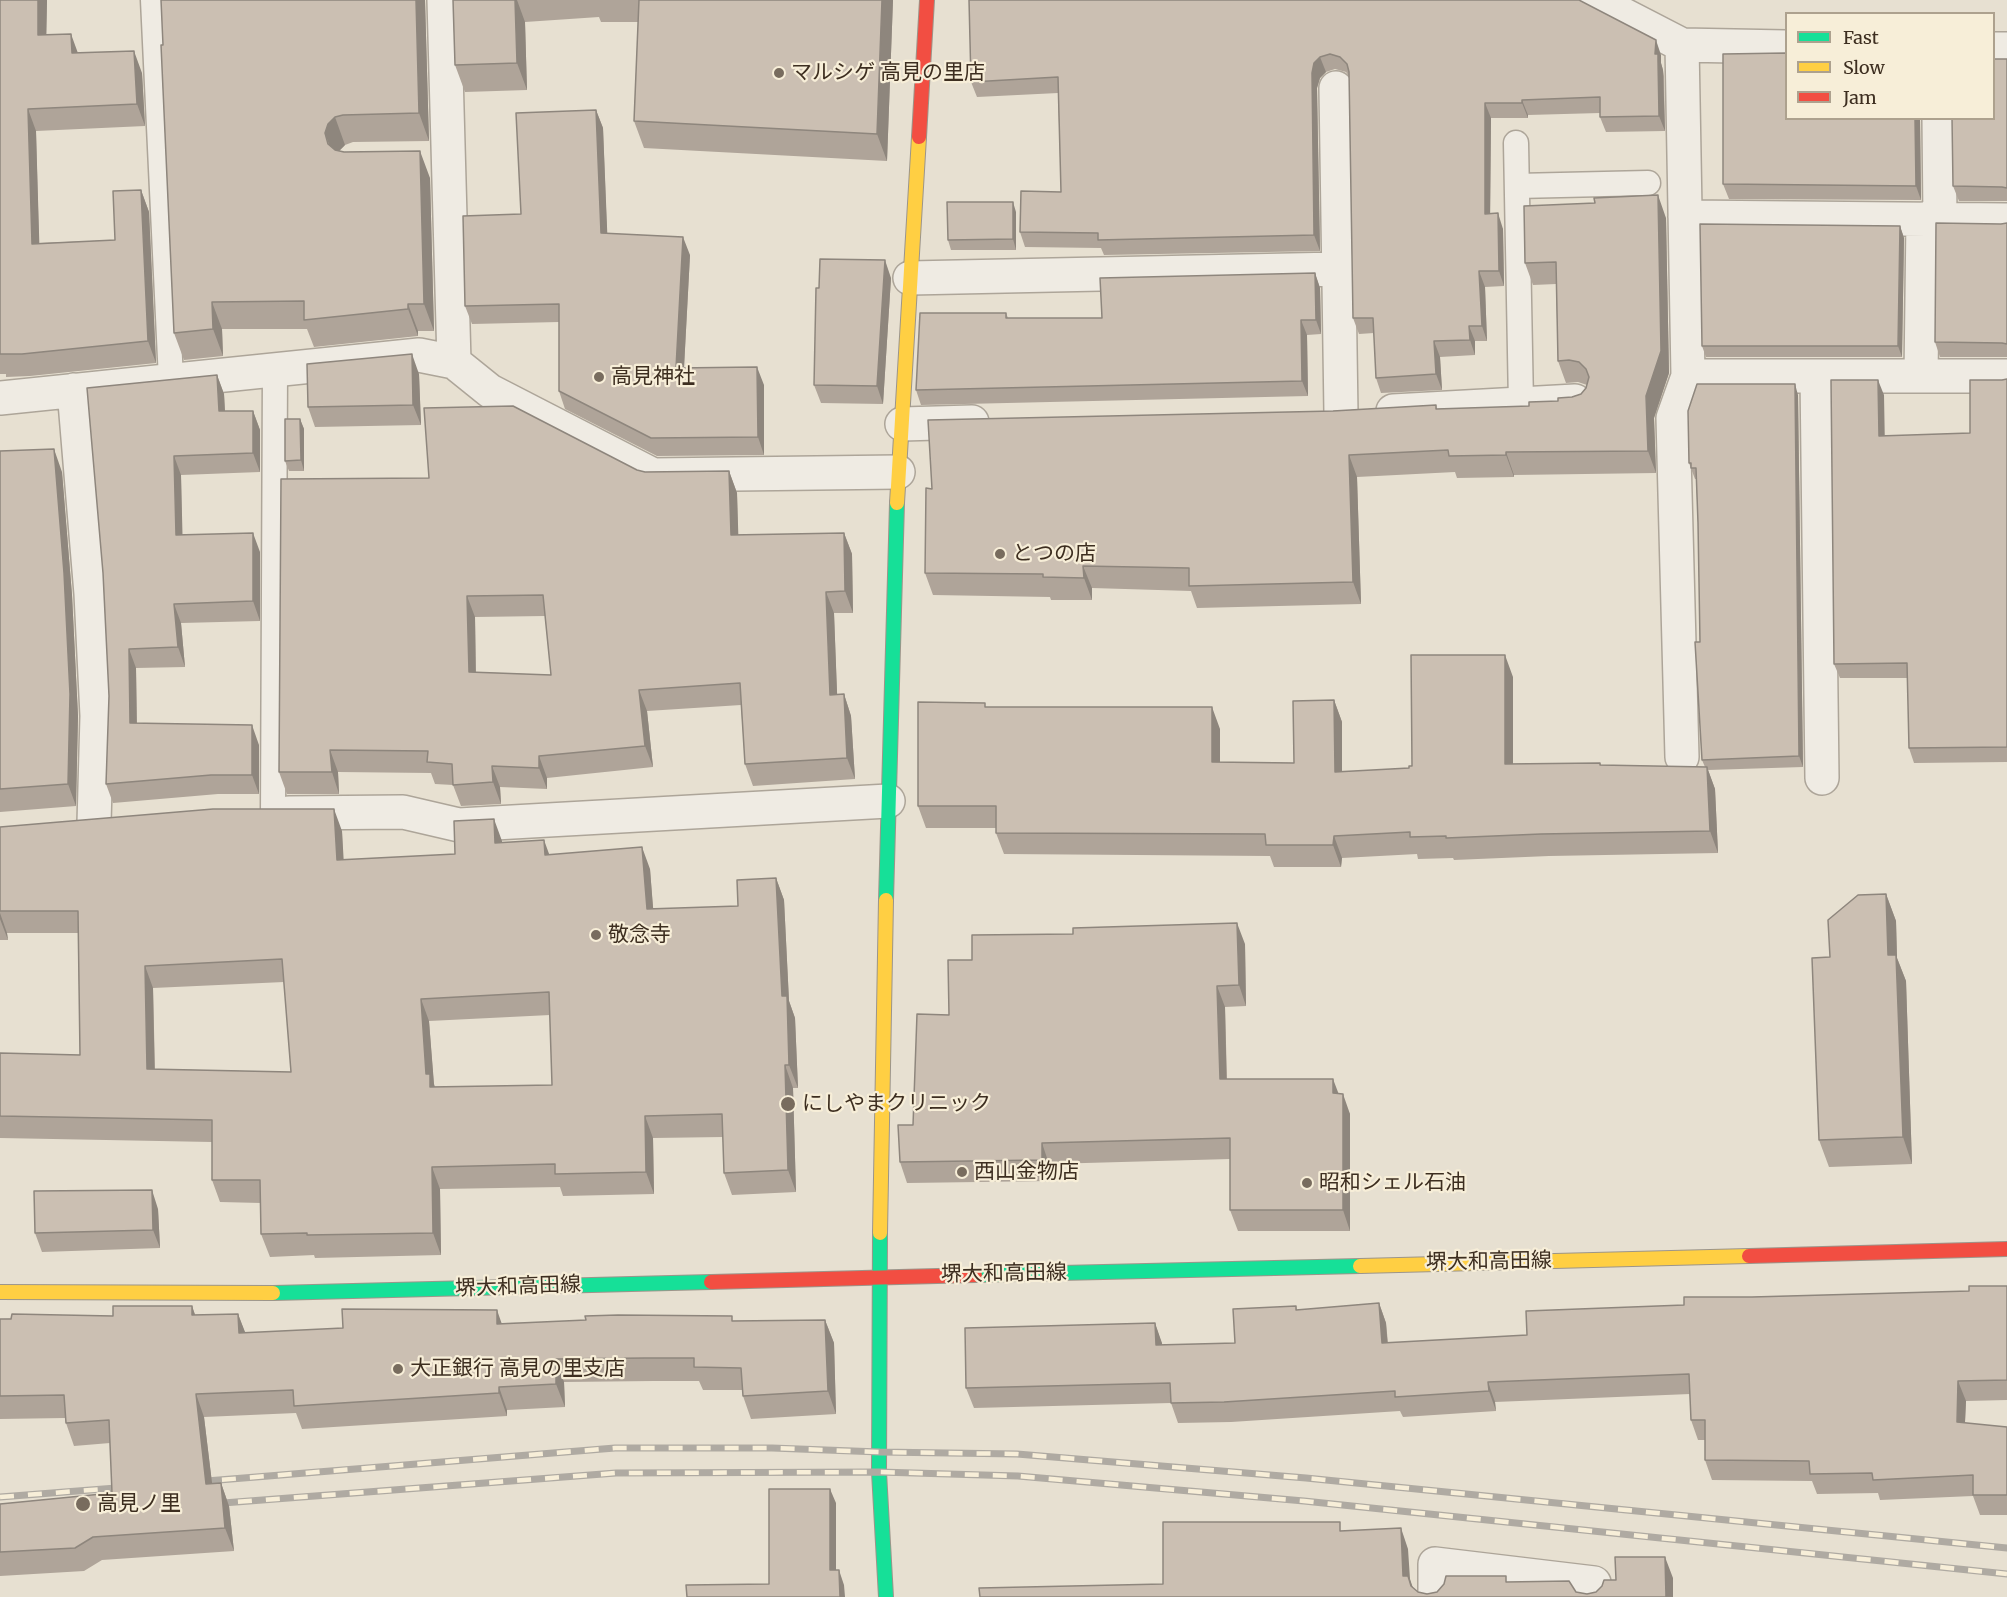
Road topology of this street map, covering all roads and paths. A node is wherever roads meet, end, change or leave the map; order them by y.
1 (153, 0) edge
2 (444, 0) edge
3 (927, 0) edge
4 (1595, 0) edge
5 (1682, 45) junction
6 (1785, 47) edge
7 (1336, 88) dead end
8 (1939, 120) edge
9 (1516, 144) dead end
10 (1648, 183) dead end
11 (1517, 186) junction
12 (1685, 217) junction
13 (1931, 219) junction
14 (2007, 219) edge
15 (1339, 269) junction
16 (910, 278) junction
17 (454, 362) junction
18 (275, 370) junction
19 (1688, 376) junction
20 (1817, 376) junction
21 (1922, 376) junction
22 (2007, 376) edge
23 (171, 380) junction
24 (74, 390) junction
25 (0, 398) edge
26 (1578, 401) edge
27 (1521, 404) junction
28 (997, 422) edge
29 (902, 424) junction
30 (898, 472) junction
31 (1682, 757) dead end
32 (1822, 778) dead end
33 (888, 801) junction
34 (257, 813) joint
35 (129, 820) edge
36 (2007, 1249) edge
37 (879, 1277) junction
38 (0, 1292) edge
39 (886, 1597) edge
40 (1435, 1597) edge
41 (1594, 1597) edge

1 - 23 lane
2 - 17 street
3 - 16 main road
4 - 5 street
5 - 6 street
5 - 12 street
7 - 15 street
8 - 13 street
9 - 11 lane
10 - 11 lane
11 - 27 lane
12 - 13 street
12 - 19 street
13 - 14 street
13 - 21 street
15 - 16 street
15 - 27 street
16 - 29 main road
17 - 18 street
17 - 30 street
18 - 23 street
18 - 34 lane
19 - 20 street
19 - 31 street
20 - 21 street
20 - 32 street
21 - 22 street
23 - 24 street
24 - 25 street
24 - 35 street
26 - 27 street
28 - 29 street
29 - 30 main road
30 - 33 main road
33 - 34 street
33 - 37 main road
36 - 37 main road, 堺大和高田線
37 - 38 main road, 堺大和高田線
37 - 39 main road
40 - 41 street

